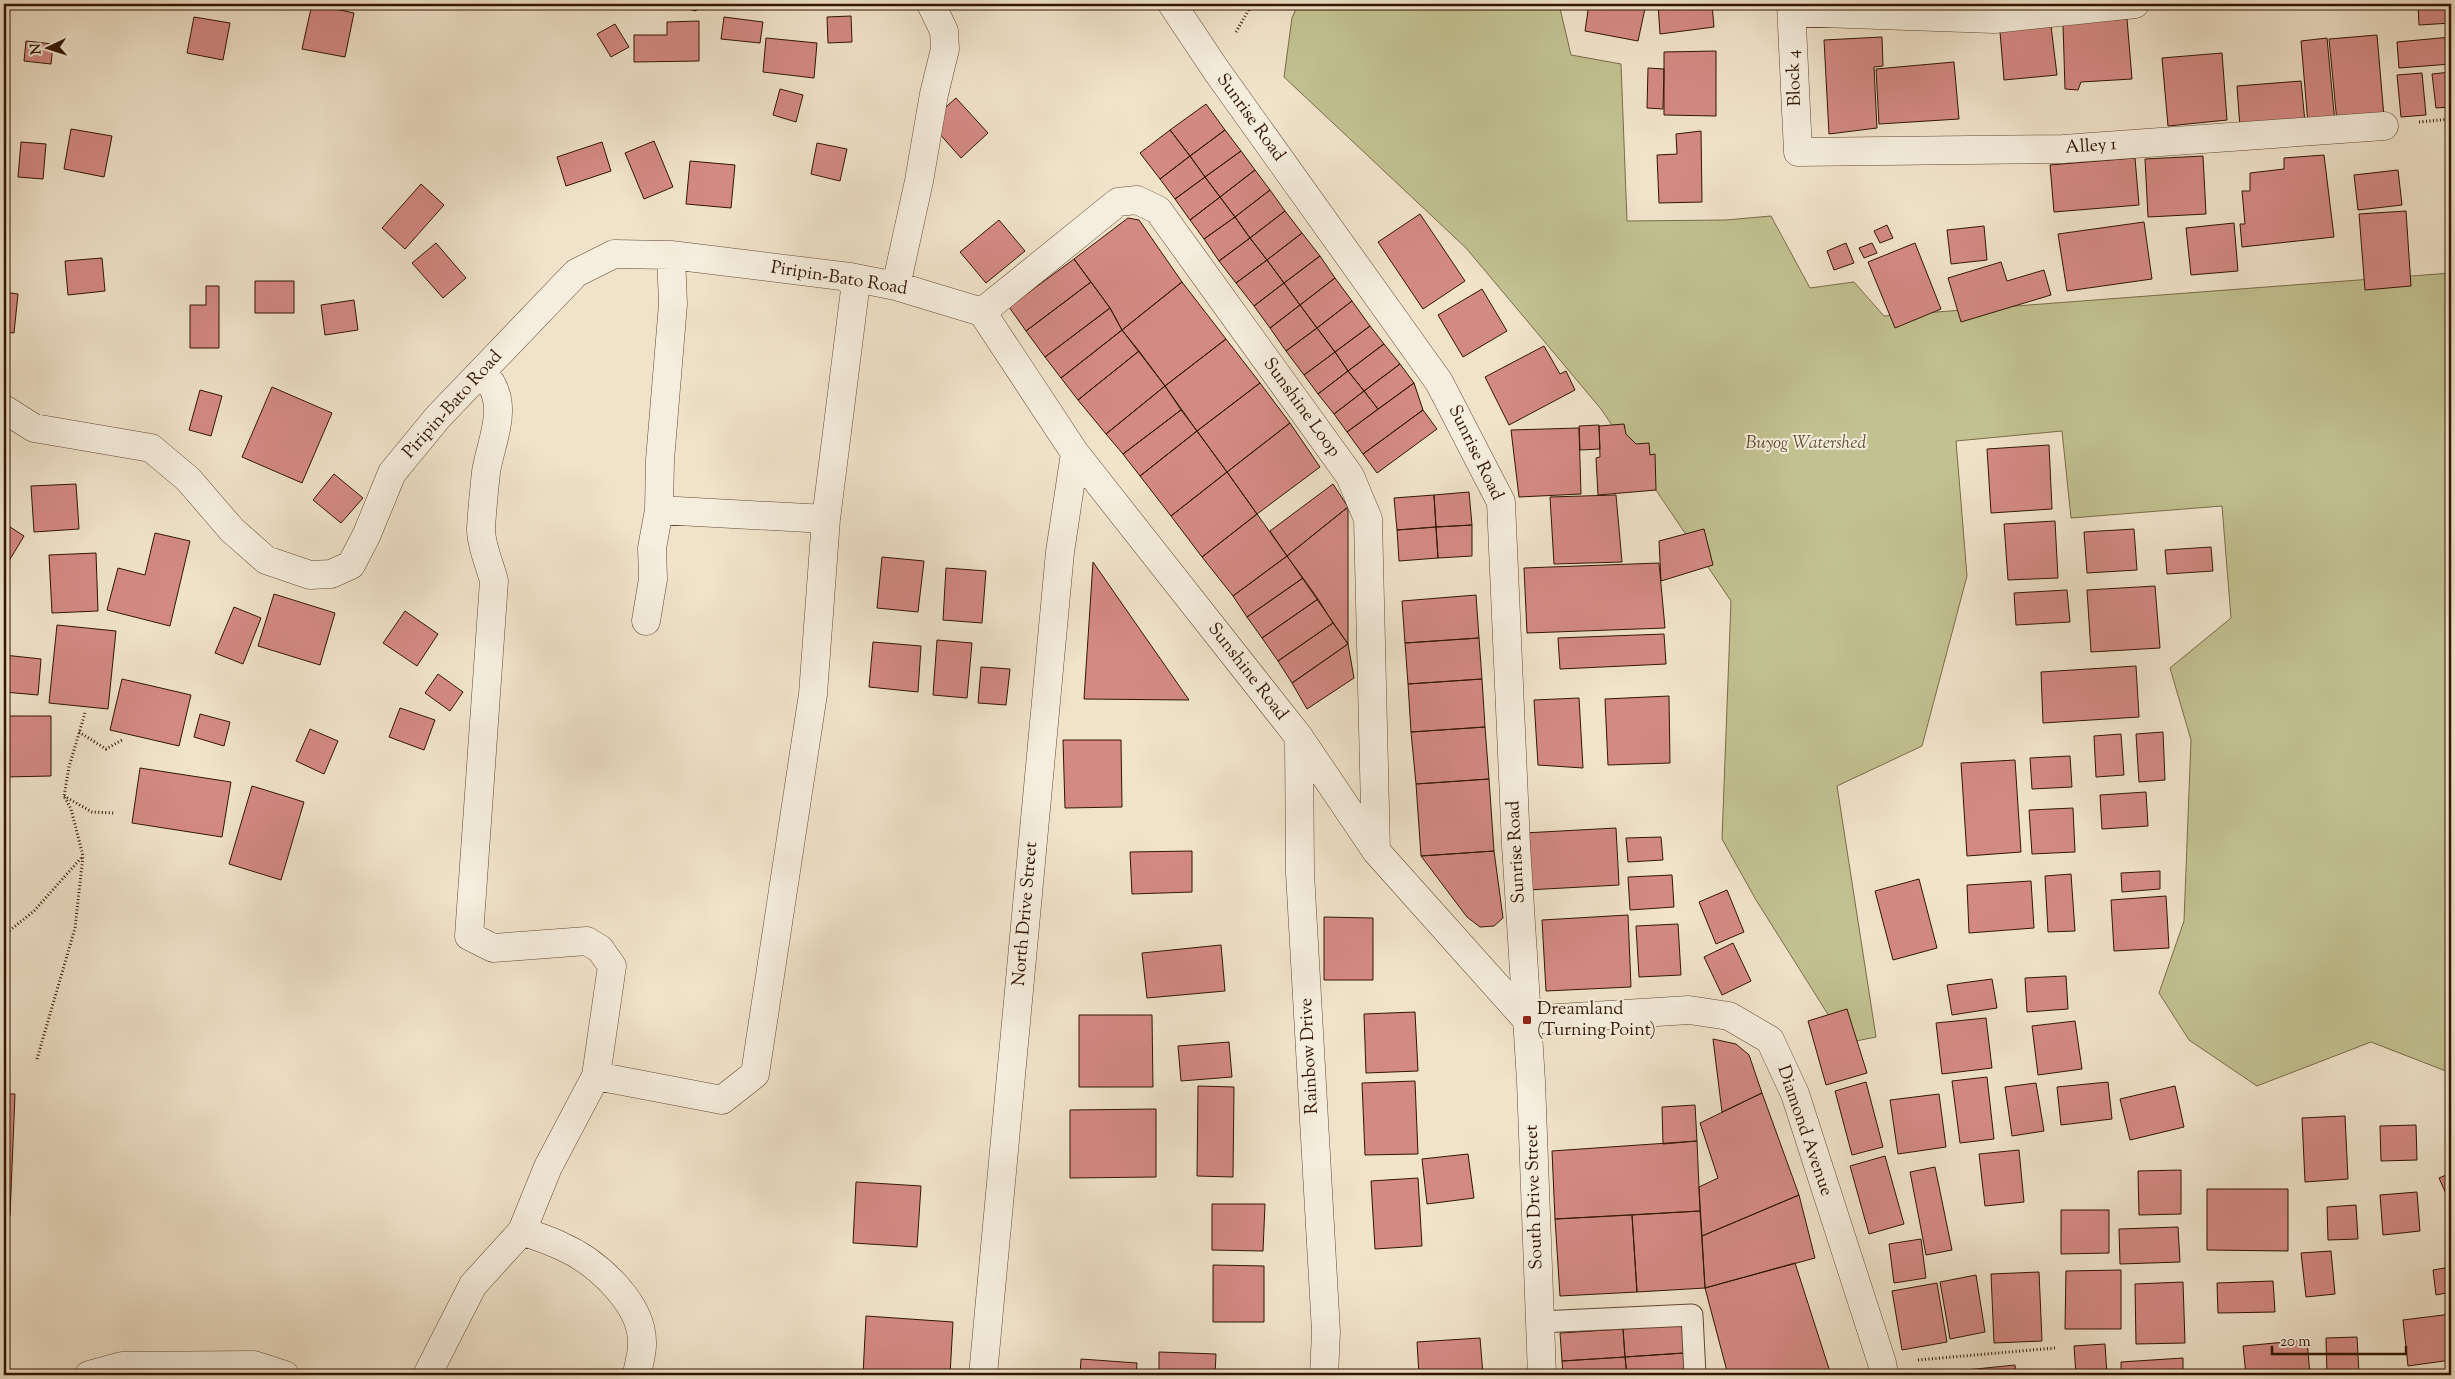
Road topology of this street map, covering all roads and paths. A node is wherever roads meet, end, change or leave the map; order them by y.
1 (931, 4) edge
2 (1172, 4) edge
3 (2135, 4) edge
4 (1791, 8) edge
5 (2384, 126) dead end
6 (1798, 152) joint
7 (671, 255) junction
8 (850, 277) junction
9 (896, 286) junction
10 (982, 312) junction
11 (482, 371) junction
12 (4, 409) edge
13 (1075, 453) junction
14 (659, 510) junction
15 (826, 520) junction
16 (646, 621) dead end
17 (85, 713) dead end
18 (79, 732) junction
19 (1298, 737) junction
20 (122, 740) dead end
21 (64, 796) junction
22 (114, 813) dead end
23 (1376, 851) junction
24 (83, 856) junction
25 (4, 935) edge
26 (1527, 1020) junction
27 (37, 1059) dead end
28 (596, 1076) junction
29 (522, 1231) junction
30 (1539, 1322) junction
31 (2055, 1348) dead end
32 (1883, 1369) edge
33 (89, 1375) edge
34 (285, 1375) edge
35 (427, 1375) edge
36 (637, 1375) edge
37 (983, 1375) edge
38 (1324, 1375) edge
39 (1542, 1375) edge
40 (1695, 1375) edge

1 - 9 street
2 - 26 street, Sunrise Road
3 - 4 street
4 - 6 street, Block 4
5 - 6 street, Alley 1
7 - 8 street, Piripin-Bato Road
7 - 11 street, Piripin-Bato Road
7 - 14 street
8 - 9 street, Piripin-Bato Road
8 - 15 street
9 - 10 street, Piripin-Bato Road
10 - 13 street, Sunshine Road
10 - 23 street, Sunshine Loop
11 - 12 street, Piripin-Bato Road
11 - 28 street
13 - 19 street, Sunshine Road
13 - 37 street, North Drive Street
14 - 15 street
14 - 16 street
15 - 28 street
17 - 18 path
18 - 20 path
18 - 21 path
19 - 23 street, Sunshine Road
19 - 38 street, Rainbow Drive
21 - 22 path
21 - 24 path
23 - 26 street, Sunshine Road
24 - 25 path
24 - 27 path
26 - 30 street, South Drive Street
26 - 32 street, Diamond Avenue
28 - 29 street
29 - 35 street
29 - 36 street
30 - 39 street, South Drive Street
30 - 40 lane
31 - 32 path
33 - 34 street

